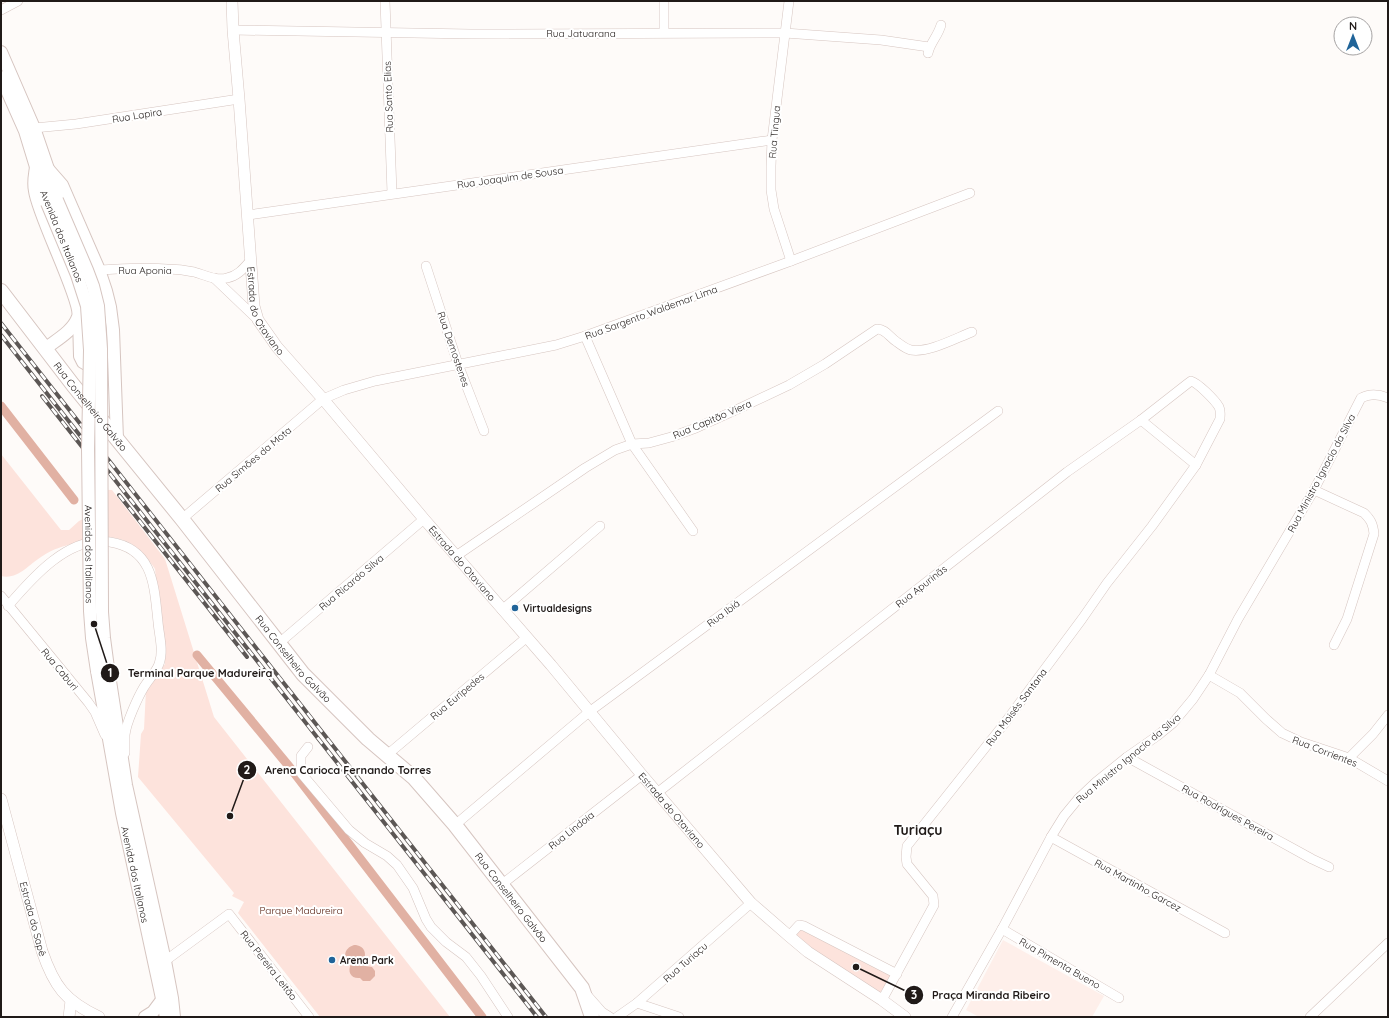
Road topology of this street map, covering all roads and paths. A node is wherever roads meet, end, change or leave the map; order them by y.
1 (18, 1) edge
2 (232, 1) edge
3 (385, 1) edge
4 (664, 1) edge
5 (789, 1) edge
6 (1, 10) edge
7 (941, 25) dead end
8 (233, 30) junction
9 (386, 32) junction
10 (664, 32) junction
11 (785, 33) junction
12 (1, 52) edge
13 (1, 77) edge
14 (239, 99) junction
15 (34, 128) junction
16 (772, 140) junction
17 (36, 167) junction
18 (48, 169) junction
19 (392, 193) junction
20 (970, 193) dead end
21 (52, 201) junction
22 (248, 215) junction
23 (250, 260) junction
24 (791, 261) junction
25 (426, 266) dead end
26 (99, 270) junction
27 (214, 278) junction
28 (1, 291) edge
29 (79, 315) junction
30 (258, 320) junction
31 (972, 332) dead end
32 (585, 336) junction
33 (46, 348) junction
34 (113, 355) junction
35 (458, 364) junction
36 (1388, 398) edge
37 (323, 399) junction
38 (998, 411) dead end
39 (1141, 420) junction
40 (1220, 420) joint
41 (484, 431) dead end
42 (117, 439) junction
43 (632, 444) junction
44 (1196, 465) junction
45 (1314, 490) junction
46 (182, 519) junction
47 (424, 519) junction
48 (600, 526) dead end
49 (693, 531) dead end
50 (456, 556) junction
51 (1, 596) edge
52 (8, 606) junction
53 (502, 610) junction
54 (526, 638) junction
55 (278, 644) junction
56 (1334, 644) dead end
57 (102, 669) junction
58 (1209, 674) junction
59 (589, 712) junction
60 (1388, 715) edge
61 (110, 747) junction
62 (308, 747) dead end
63 (387, 755) junction
64 (1127, 757) junction
65 (1349, 758) junction
66 (642, 775) junction
67 (1388, 781) edge
68 (126, 785) junction
69 (657, 793) junction
70 (1, 799) edge
71 (455, 825) junction
72 (1051, 837) junction
73 (1329, 867) dead end
74 (501, 885) junction
75 (751, 903) junction
76 (1002, 929) junction
77 (1225, 933) dead end
78 (789, 936) junction
79 (1388, 943) edge
80 (165, 960) junction
81 (897, 974) junction
82 (582, 988) junction
83 (1119, 998) dead end
84 (162, 1000) junction
85 (882, 1000) junction
86 (71, 1001) junction
87 (637, 1003) junction
88 (69, 1017) edge
89 (99, 1017) edge
90 (145, 1017) edge
91 (166, 1017) edge
92 (174, 1017) edge
93 (309, 1017) edge
94 (508, 1017) edge
95 (592, 1017) edge
96 (610, 1017) edge
97 (617, 1017) edge
98 (679, 1017) edge
99 (905, 1017) edge
100 (953, 1017) edge
101 (1310, 1017) edge

1 - 6 street
2 - 8 street, Estrada do Otaviano
3 - 9 street, Rua Santo Elias
4 - 10 street
5 - 11 street, Rua Tingua
7 - 11 street, Rua Jatuarana
8 - 9 street, Rua Jatuarana
8 - 14 street, Estrada do Otaviano
9 - 10 street, Rua Jatuarana
9 - 19 street, Rua Santo Elias
10 - 11 street, Rua Jatuarana
11 - 16 street, Rua Tingua
12 - 15 main road, Avenida dos Italianos
13 - 17 main road, Avenida dos Italianos
14 - 15 street, Rua Lapira
14 - 22 street, Estrada do Otaviano
15 - 18 main road, Avenida dos Italianos
16 - 19 street, Rua Joaquim de Sousa
16 - 24 street, Rua Tingua
17 - 21 main road, Avenida dos Italianos
17 - 29 main road, Avenida dos Italianos
18 - 21 main road, Avenida dos Italianos
18 - 26 main road, Avenida dos Italianos
19 - 22 street, Rua Joaquim de Sousa
20 - 24 street, Rua Sargento Waldemar Lima
21 - 57 main road, Avenida dos Italianos, bridge
22 - 23 street, Estrada do Otaviano
23 - 27 street, Rua Aponia
23 - 30 street, Estrada do Otaviano
24 - 32 street, Rua Sargento Waldemar Lima
25 - 35 street, Rua Demostenes
26 - 27 street, Rua Aponia
26 - 34 main road, Avenida dos Italianos
27 - 30 street, Rua Aponia
28 - 33 main road, Rua Conselheiro Galvão
29 - 33 main road
29 - 34 main road, Avenida dos Italianos
30 - 37 street, Estrada do Otaviano
31 - 43 street, Rua Capitão Viera
32 - 35 street, Rua Sargento Waldemar Lima
32 - 43 street
33 - 42 main road, Rua Conselheiro Galvão
34 - 42 main road, Avenida dos Italianos
35 - 37 street, Rua Sargento Waldemar Lima
35 - 41 street, Rua Demostenes
36 - 45 street, Rua Ministro Ignacio da Silva
37 - 46 street, Rua Simões da Mota
37 - 47 street, Estrada do Otaviano
38 - 59 street, Rua Ibiá
39 - 40 street, Rua Apurinãs
39 - 44 street
39 - 69 street, Rua Apurinãs
40 - 44 street, Rua Moisés Santana
42 - 46 main road, Rua Conselheiro Galvão
43 - 49 street
43 - 50 street, Rua Capitão Viera
44 - 81 street, Rua Moisés Santana
45 - 56 street
45 - 58 street, Rua Ministro Ignacio da Silva
46 - 55 main road, Rua Conselheiro Galvão
47 - 50 street, Estrada do Otaviano
47 - 55 street, Rua Ricardo Silva
48 - 53 street
50 - 53 street, Estrada do Otaviano
51 - 52 street, Rua Caburi
52 - 61 street, Rua Caburi
52 - 68 street
53 - 54 street, Estrada do Otaviano
54 - 59 street, Estrada do Otaviano
54 - 63 street, Rua Euripedes
55 - 63 main road, Rua Conselheiro Galvão
57 - 61 main road, Avenida dos Italianos
57 - 68 main road, Avenida dos Italianos
58 - 64 street, Rua Ministro Ignacio da Silva
58 - 65 street, Rua Corrientes
59 - 66 street, Estrada do Otaviano
59 - 71 street, Rua Ibiá
60 - 65 street
61 - 84 main road, Avenida dos Italianos
62 - 94 street
63 - 71 main road, Rua Conselheiro Galvão
64 - 72 street, Rua Ministro Ignacio da Silva
64 - 73 street, Rua Rodrigues Pereira
65 - 67 street, Rua Corrientes
66 - 69 street, Estrada do Otaviano
66 - 74 street, Rua Lindoia
68 - 80 main road, Avenida dos Italianos
69 - 75 street, Estrada do Otaviano
70 - 86 street, Estrada do Sapê
71 - 74 main road, Rua Conselheiro Galvão
72 - 76 street, Rua Ministro Ignacio da Silva
72 - 77 street, Rua Martinho Garcez
74 - 82 main road, Rua Conselheiro Galvão
75 - 78 street, Estrada do Otaviano
75 - 87 street, Rua Turiaçu
76 - 83 street, Rua Pimenta Bueno
76 - 100 street, Rua Ministro Ignacio da Silva
78 - 81 street
78 - 85 street, Estrada do Otaviano
79 - 101 street
80 - 92 main road, Avenida dos Italianos
80 - 93 street, Rua Pereira Leitão
81 - 85 street, Rua Moisés Santana
82 - 95 main road, Rua Conselheiro Galvão
82 - 96 street
84 - 90 main road
84 - 91 main road, Avenida dos Italianos
85 - 99 street, Estrada do Otaviano
86 - 88 street
86 - 89 street, Estrada do Sapê
87 - 97 street, Rua Turiaçu
87 - 98 street

